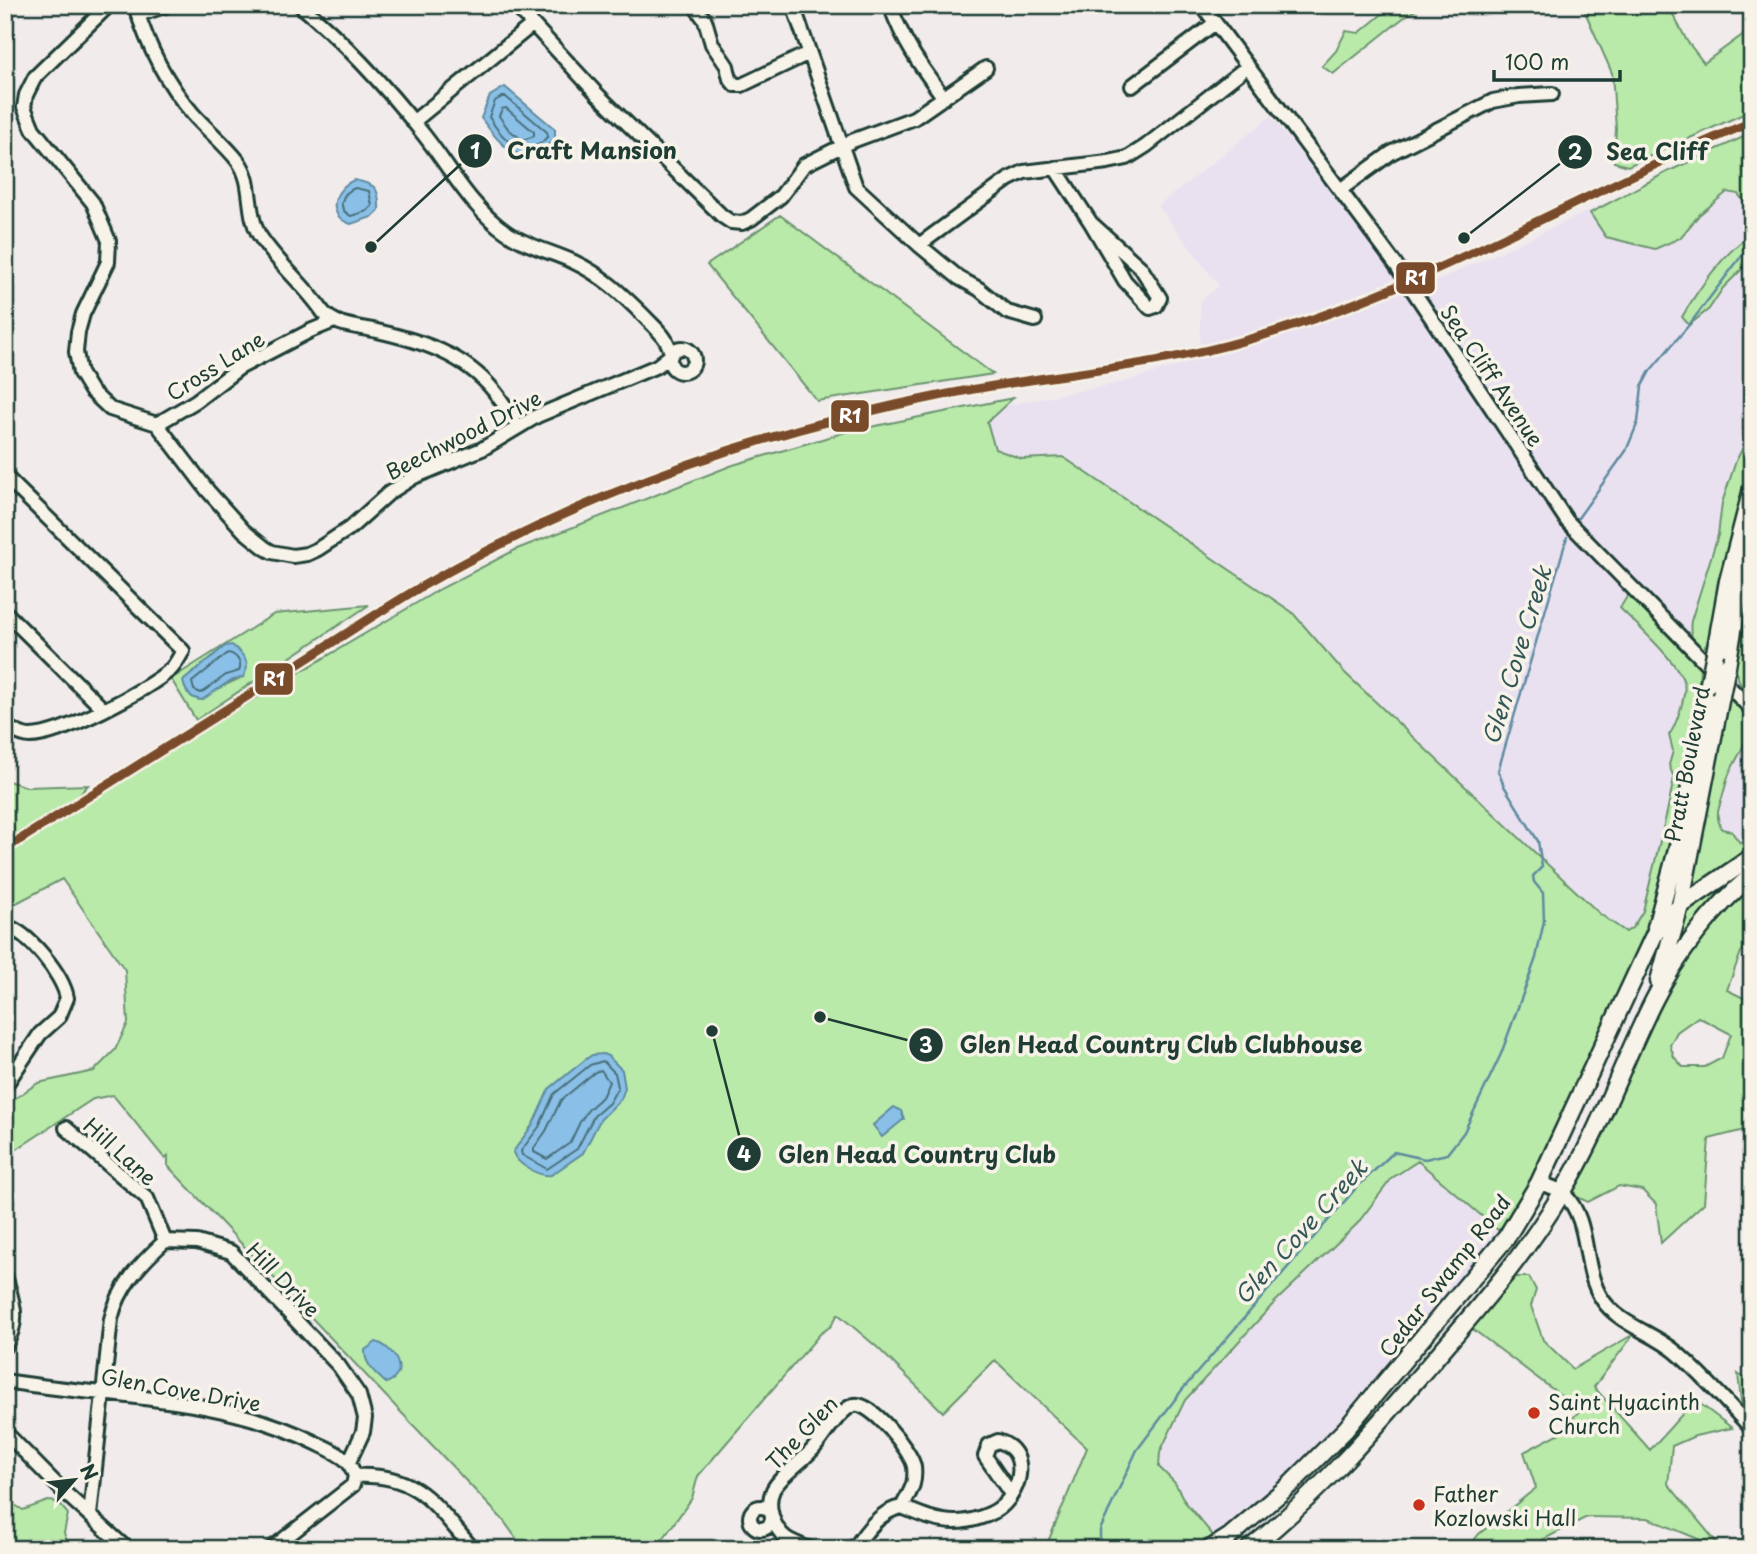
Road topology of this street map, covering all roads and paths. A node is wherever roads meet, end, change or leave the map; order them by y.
1 (108, 5) edge
2 (167, 5) edge
3 (300, 5) edge
4 (515, 5) edge
5 (694, 5) edge
6 (793, 5) edge
7 (890, 5) edge
8 (1202, 5) edge
9 (137, 10) edge
10 (1216, 23) junction
11 (532, 25) junction
12 (809, 53) junction
13 (1248, 66) junction
14 (986, 68) dead end
15 (1132, 86) dead end
16 (1552, 94) dead end
17 (944, 98) junction
18 (413, 122) junction
19 (842, 147) junction
20 (1055, 168) junction
21 (1340, 190) junction
22 (1091, 223) junction
23 (919, 245) junction
24 (1035, 320) dead end
25 (332, 322) junction
26 (157, 424) junction
27 (519, 426) junction
28 (5, 475) edge
29 (1752, 489) edge
30 (1752, 536) edge
31 (5, 612) edge
32 (103, 709) junction
33 (1752, 710) edge
34 (5, 726) edge
35 (1752, 857) edge
36 (1752, 875) edge
37 (1680, 906) junction
38 (11, 929) edge
39 (1655, 933) junction
40 (1626, 998) junction
41 (1654, 998) junction
42 (5, 1086) edge
43 (1608, 1104) junction
44 (66, 1128) dead end
45 (1539, 1183) junction
46 (1563, 1192) junction
47 (165, 1241) junction
48 (5, 1275) edge
49 (5, 1346) edge
50 (5, 1381) edge
51 (103, 1393) junction
52 (1377, 1393) junction
53 (1393, 1407) junction
54 (1752, 1429) edge
55 (5, 1432) edge
56 (349, 1462) junction
57 (355, 1476) junction
58 (1011, 1494) dead end
59 (1304, 1502) junction
60 (902, 1507) junction
61 (90, 1515) junction
62 (1235, 1532) junction
63 (127, 1549) edge
64 (271, 1549) edge
65 (473, 1549) edge
66 (810, 1549) edge
67 (854, 1549) edge
68 (1210, 1549) edge
69 (1249, 1549) edge

1 - 26 street
2 - 9 street
3 - 18 street
4 - 11 street
5 - 12 street
6 - 12 street
7 - 17 street
8 - 10 street, Sea Cliff Avenue
9 - 25 street
10 - 13 street, Sea Cliff Avenue
10 - 15 street
11 - 18 street
11 - 19 street
12 - 19 street
13 - 20 street
13 - 21 street, Sea Cliff Avenue
14 - 17 street
16 - 21 street
17 - 19 street
18 - 27 street, Beechwood Drive
19 - 23 street
20 - 22 street
20 - 23 street
21 - 33 street, Sea Cliff Avenue
22 - 22 street
23 - 24 street
25 - 26 street, Cross Lane
25 - 27 street
26 - 27 street, Beechwood Drive
28 - 32 street
29 - 39 main road, Pratt Boulevard, bridge
30 - 37 main road, Pratt Boulevard, bridge
31 - 32 street
32 - 34 street
35 - 37 main road, Cedar Swamp Road
36 - 41 main road, Cedar Swamp Road
37 - 39 main road, Cedar Swamp Road
37 - 41 main road, Pratt Boulevard
38 - 42 street
39 - 40 main road, Cedar Swamp Road
40 - 43 main road
40 - 45 main road, Cedar Swamp Road
41 - 43 main road, Cedar Swamp Road
43 - 46 main road, Cedar Swamp Road
44 - 47 street, Hill Lane
45 - 46 street
45 - 52 main road, Cedar Swamp Road
46 - 53 main road, Cedar Swamp Road
46 - 54 street
47 - 51 street
47 - 56 street, Hill Drive
48 - 49 street
50 - 51 street, Glen Cove Drive
51 - 56 street, Glen Cove Drive
51 - 61 street
52 - 53 main road
52 - 62 main road, Cedar Swamp Road
53 - 59 main road, Cedar Swamp Road
55 - 61 street
56 - 57 street
57 - 64 street
57 - 65 street
58 - 60 street
59 - 62 main road
59 - 69 main road, Cedar Swamp Road
60 - 66 street, The Glen
60 - 67 street
61 - 63 street
62 - 68 main road, Cedar Swamp Road

